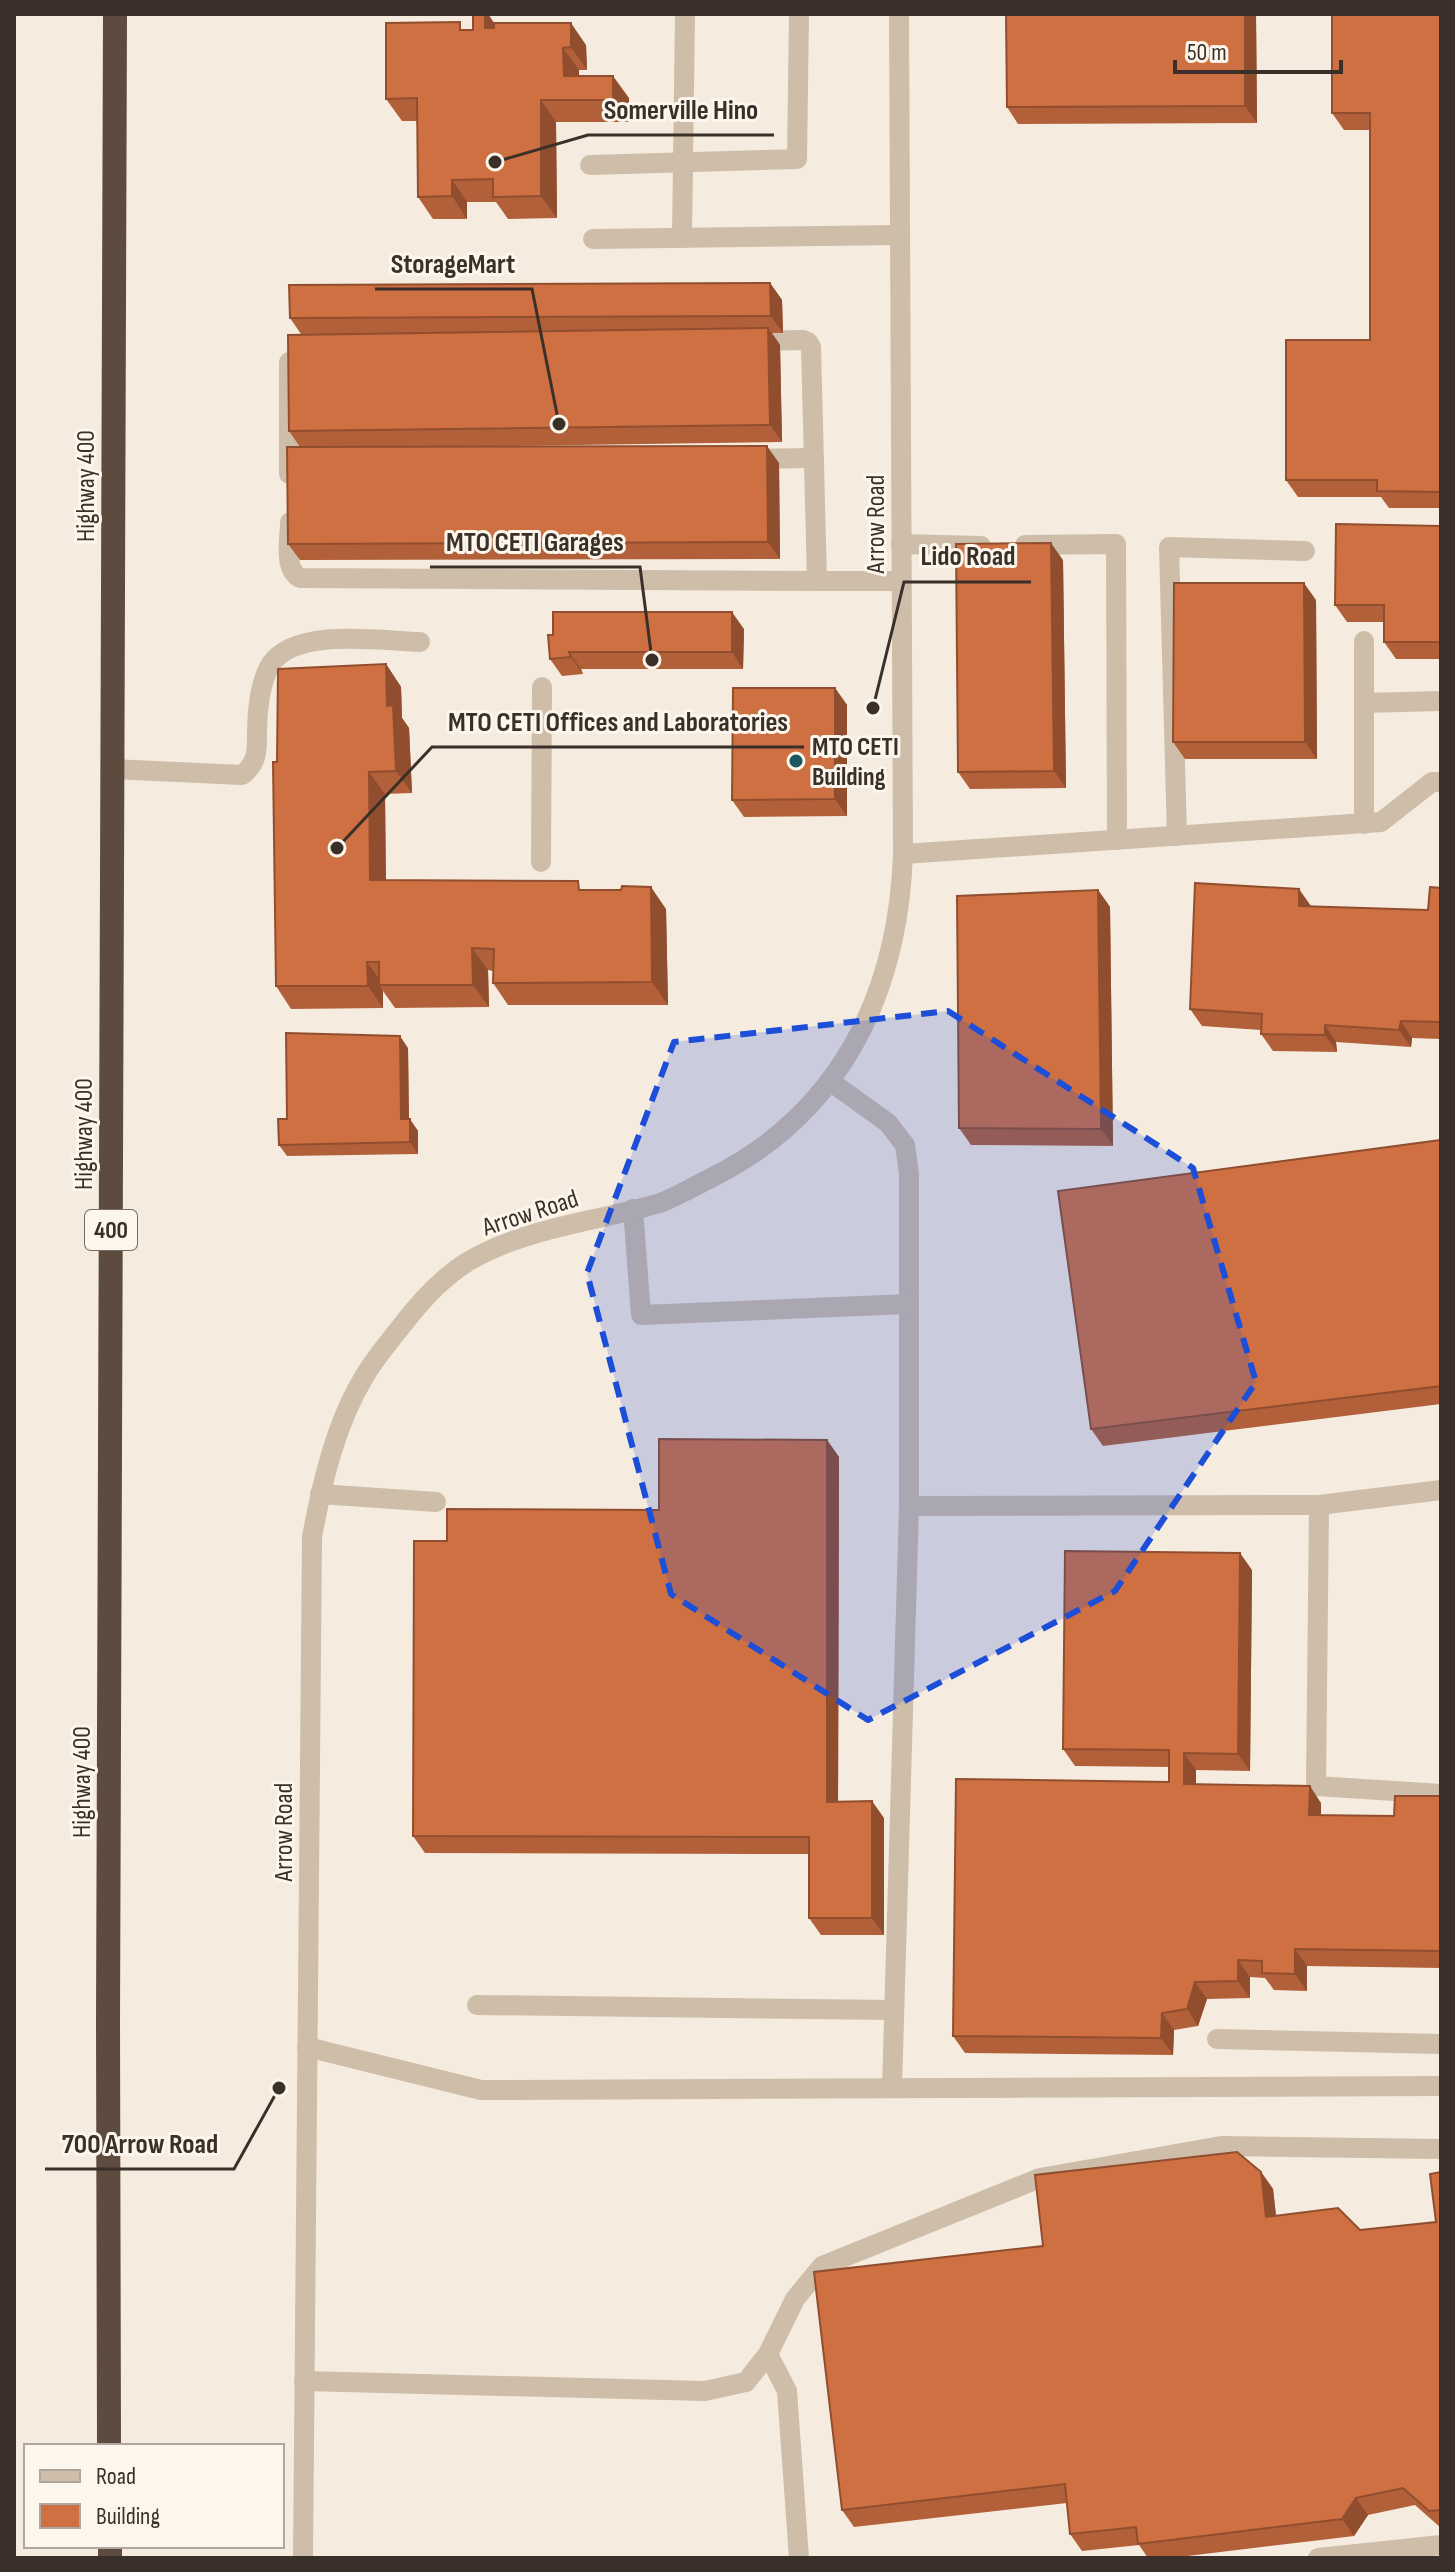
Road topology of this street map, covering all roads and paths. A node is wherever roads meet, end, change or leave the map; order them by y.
1 (115, 14) edge
2 (685, 14) edge
3 (799, 14) edge
4 (899, 14) edge
5 (684, 163) junction
6 (590, 165) dead end
7 (900, 235) junction
8 (682, 238) junction
9 (593, 239) dead end
10 (740, 341) edge
11 (310, 347) edge
12 (814, 458) junction
13 (734, 459) edge
14 (901, 544) junction
15 (1305, 551) dead end
16 (817, 581) junction
17 (901, 581) junction
18 (1364, 641) dead end
19 (420, 642) dead end
20 (542, 687) dead end
21 (1441, 701) edge
22 (1364, 703) junction
23 (112, 769) junction
24 (1441, 782) edge
25 (1372, 823) junction
26 (1177, 836) junction
27 (1117, 840) junction
28 (903, 854) junction
29 (541, 862) dead end
30 (831, 1082) junction
31 (633, 1209) junction
32 (909, 1304) junction
33 (1441, 1490) edge
34 (320, 1494) junction
35 (436, 1502) dead end
36 (1319, 1505) junction
37 (909, 1506) junction
38 (1441, 1794) edge
39 (477, 2005) dead end
40 (894, 2010) junction
41 (1217, 2039) dead end
42 (1441, 2044) edge
43 (307, 2047) junction
44 (1441, 2086) edge
45 (892, 2088) junction
46 (1441, 2149) edge
47 (768, 2354) junction
48 (304, 2381) junction
49 (109, 2444) edge
50 (1441, 2545) edge
51 (303, 2558) edge
52 (799, 2558) edge
53 (1318, 2558) edge

1 - 23 highway, Highway 400 / 400
2 - 5 street
3 - 5 street
4 - 7 street, Arrow Road
5 - 6 street
5 - 8 street
7 - 8 street
7 - 14 street, Arrow Road
8 - 9 street
10 - 12 street
11 - 16 street
12 - 13 street
12 - 16 street
14 - 17 street, Arrow Road
14 - 27 street
15 - 26 street
16 - 17 street
17 - 28 street, Arrow Road
18 - 22 street
19 - 23 street
20 - 29 street
21 - 22 street
22 - 25 street
23 - 49 highway, Highway 400 / 400
24 - 25 street
25 - 26 street
26 - 27 street
27 - 28 street
28 - 30 street, Arrow Road
30 - 31 street, Arrow Road
30 - 32 street
31 - 32 street
31 - 34 street, Arrow Road
32 - 37 street
33 - 36 street
34 - 35 street
34 - 43 street, Arrow Road
36 - 37 street
36 - 38 street
37 - 40 street
39 - 40 street
40 - 45 street
41 - 42 street
43 - 45 street
43 - 48 street, Arrow Road
44 - 45 street
46 - 47 street
47 - 48 street
47 - 52 street
48 - 51 street, Arrow Road
50 - 53 street

